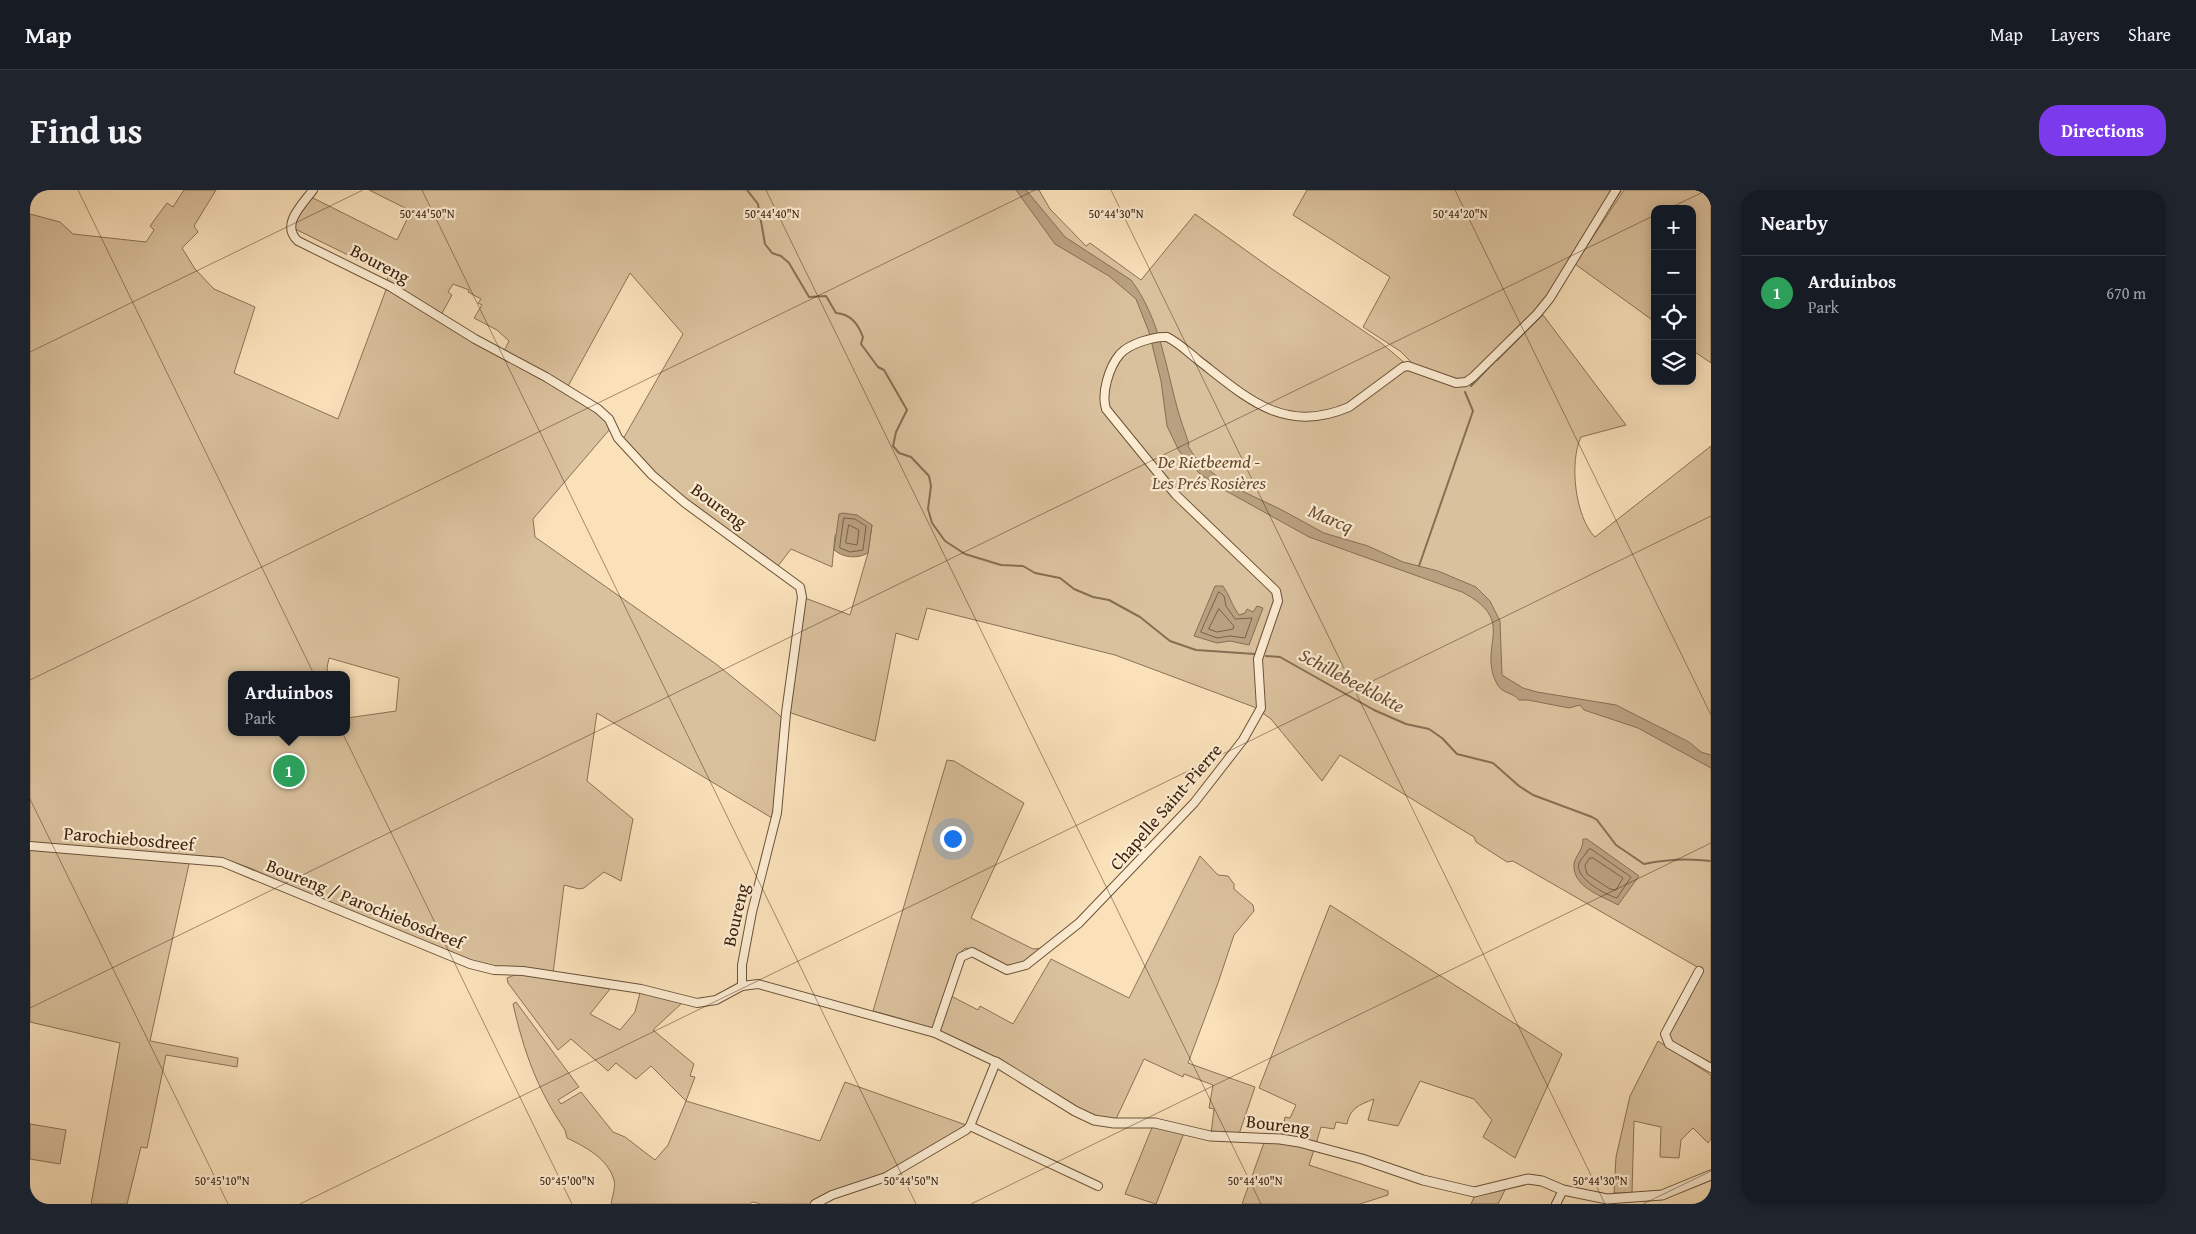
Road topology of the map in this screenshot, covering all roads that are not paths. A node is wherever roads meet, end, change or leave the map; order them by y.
1 (313, 190) edge
2 (1616, 190) edge
3 (30, 846) edge
4 (225, 863) joint
5 (494, 970) joint
6 (1699, 971) dead end
7 (742, 986) junction
8 (935, 1033) junction
9 (996, 1062) junction
10 (1711, 1068) edge
11 (970, 1126) junction
12 (1711, 1175) edge
13 (1098, 1186) dead end
14 (1563, 1190) junction
15 (815, 1204) edge
16 (1556, 1204) edge

1 - 7 street, Boureng
2 - 8 street, Chapelle Saint-Pierre
3 - 4 street, Parochiebosdreef
4 - 5 street, Boureng / Parochiebosdreef
5 - 7 street, Boureng
6 - 10 street
7 - 8 street, Boureng
8 - 9 street, Boureng
9 - 11 street
9 - 14 street, Boureng
11 - 13 street
11 - 15 street
12 - 14 street, Boureng
14 - 16 street

